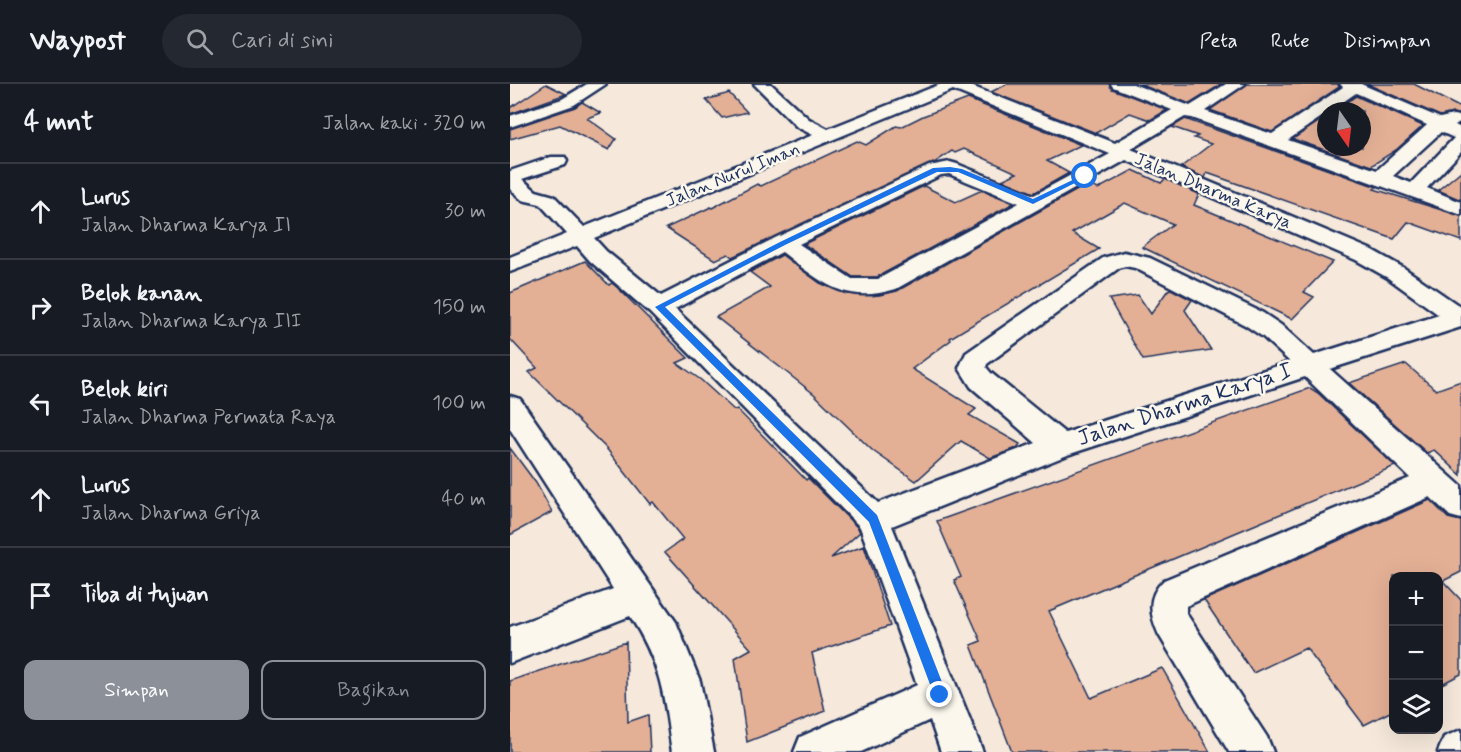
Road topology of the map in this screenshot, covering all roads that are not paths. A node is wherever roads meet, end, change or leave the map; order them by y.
1 (598, 84) edge
2 (762, 84) edge
3 (954, 84) edge
4 (1119, 84) edge
5 (1238, 84) edge
6 (1349, 85) edge
7 (519, 100) dead end
8 (571, 100) junction
9 (1191, 113) junction
10 (1461, 118) edge
11 (510, 122) edge
12 (1439, 124) junction
13 (1461, 134) edge
14 (827, 136) junction
15 (1276, 140) junction
16 (1461, 141) edge
17 (1125, 153) junction
18 (510, 159) edge
19 (558, 161) dead end
20 (515, 176) edge
21 (1381, 177) junction
22 (1414, 190) junction
23 (1033, 202) junction
24 (1459, 208) dead end
25 (579, 237) junction
26 (783, 243) junction
27 (510, 265) edge
28 (659, 307) junction
29 (1460, 318) edge
30 (1310, 364) junction
31 (510, 406) edge
32 (1060, 446) junction
33 (1434, 481) junction
34 (1461, 506) edge
35 (873, 519) junction
36 (639, 596) junction
37 (510, 645) edge
38 (940, 695) junction
39 (693, 752) edge
40 (815, 752) edge
41 (962, 752) edge
42 (1252, 752) edge

1 - 8 street
2 - 14 street
3 - 14 street, Jalan Nurul Iman
3 - 17 street, Jalan Dharma Karya
4 - 9 street
5 - 9 street
6 - 12 street
6 - 15 street
7 - 8 street
8 - 11 street
9 - 15 street
9 - 17 street
10 - 12 street
12 - 13 street
12 - 21 street
14 - 25 street, Jalan Nurul Iman
15 - 21 street
16 - 22 street
17 - 23 street
17 - 29 street, Jalan Dharma Karya
18 - 20 street
19 - 20 street
20 - 25 street
21 - 22 street
22 - 24 street
23 - 26 street
23 - 26 street
25 - 27 street, Jalan Nurul Iman
25 - 28 street
26 - 28 street
28 - 35 street
29 - 30 street, Jalan Dharma Karya I
30 - 32 street, Jalan Dharma Karya I
30 - 32 street, Jalan Dharma Karya I
30 - 33 street
31 - 36 street
32 - 35 street, Jalan Dharma Karya I
33 - 34 street
33 - 42 street
35 - 38 street
36 - 37 street
36 - 39 street
38 - 40 street
38 - 41 street

